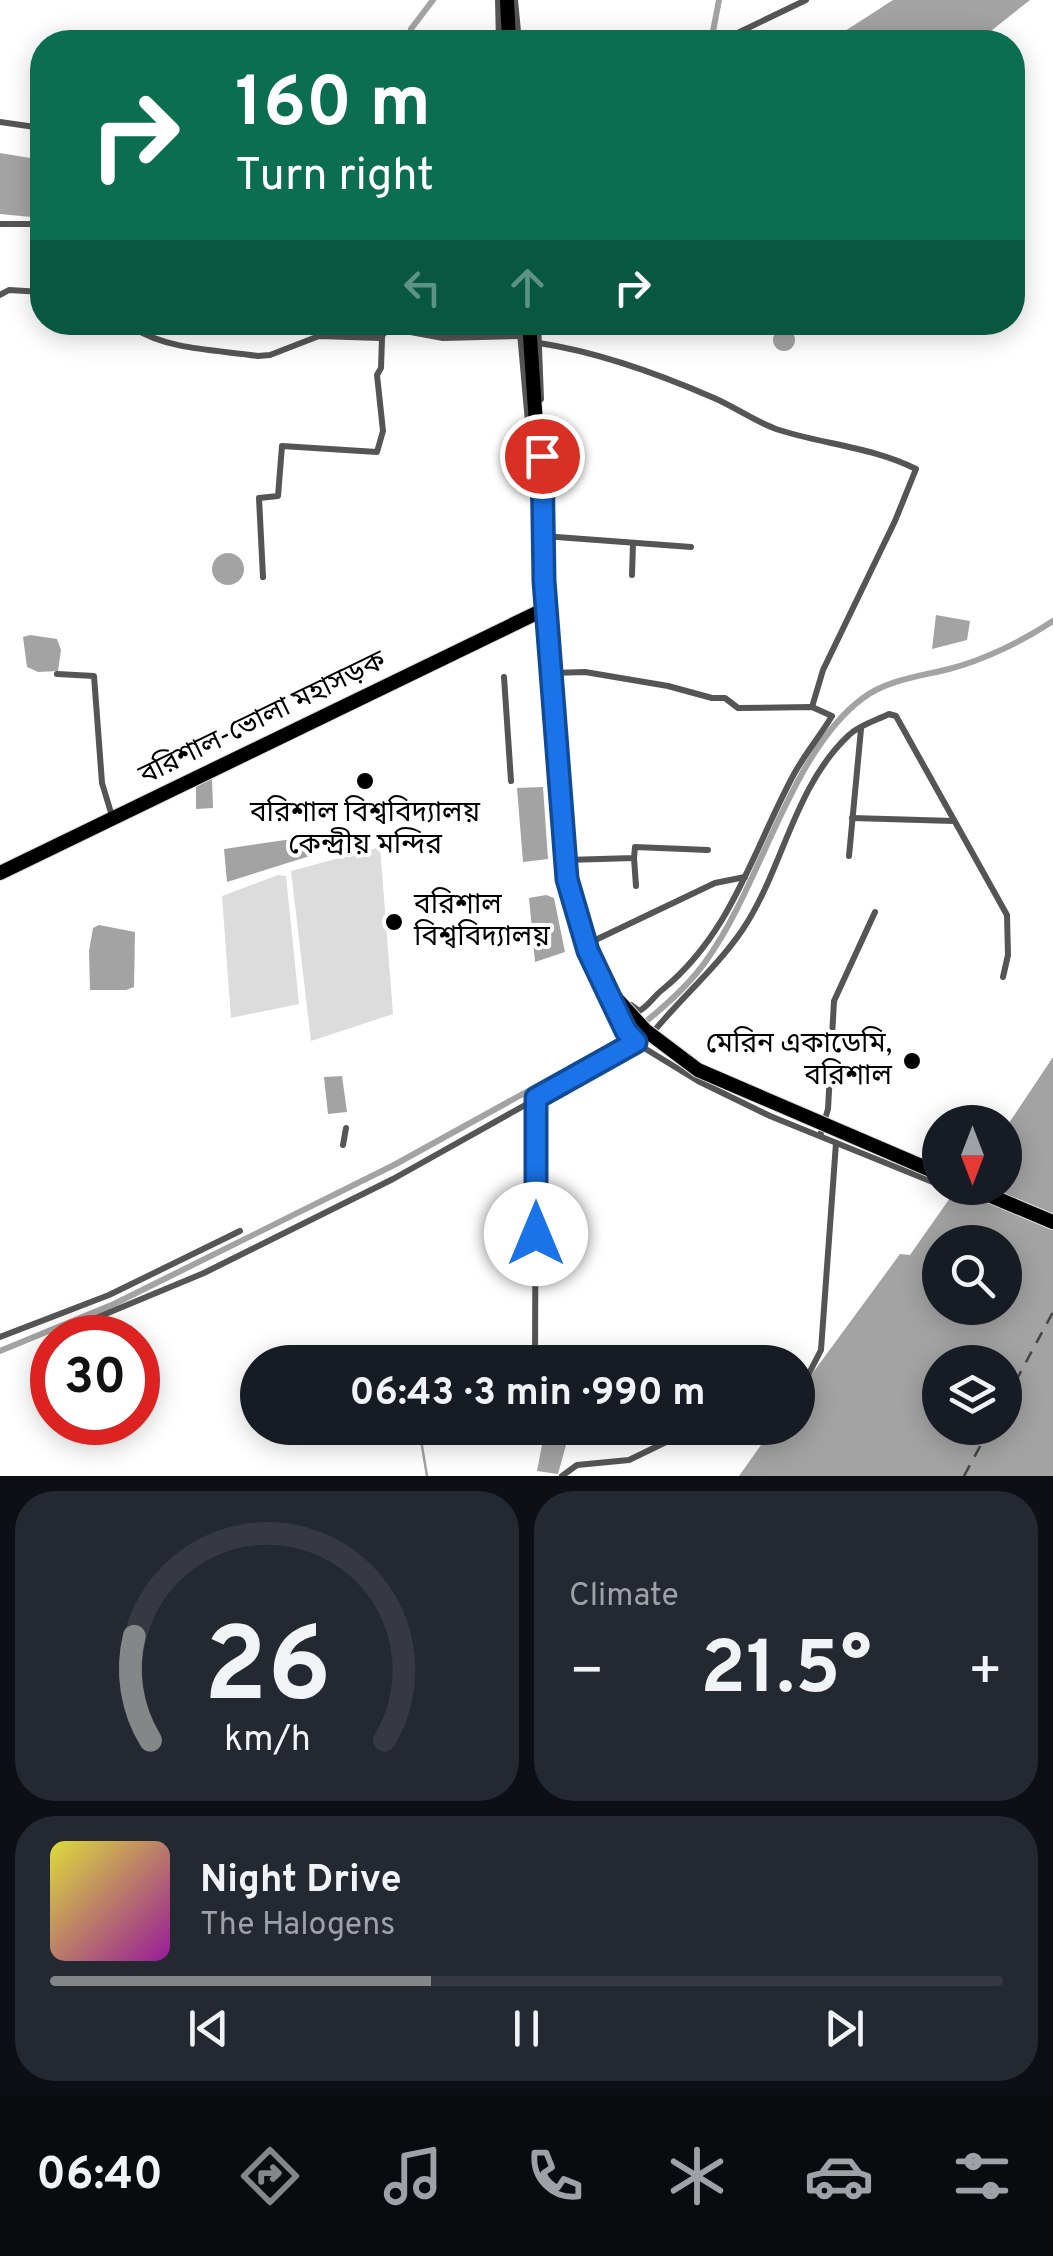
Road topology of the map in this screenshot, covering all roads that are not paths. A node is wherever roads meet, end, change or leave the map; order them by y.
1 (498, 0) edge
2 (507, 0) edge
3 (514, 0) edge
4 (806, 0) edge
5 (499, 30) edge
6 (508, 30) edge
7 (517, 30) edge
8 (742, 30) edge
9 (0, 122) edge
10 (30, 126) edge
11 (0, 224) edge
12 (30, 224) edge
13 (30, 291) edge
14 (0, 295) edge
15 (149, 335) edge
16 (427, 335) edge
17 (530, 335) edge
18 (539, 335) edge
19 (519, 336) joint
20 (382, 337) joint
21 (539, 343) junction
22 (542, 531) junction
23 (632, 543) junction
24 (691, 547) dead end
25 (632, 576) dead end
26 (262, 578) dead end
27 (544, 581) junction
28 (547, 608) junction
29 (516, 624) junction
30 (549, 642) junction
31 (551, 673) junction
32 (57, 674) dead end
33 (504, 677) dead end
34 (812, 707) junction
35 (861, 728) junction
36 (511, 781) dead end
37 (852, 818) junction
38 (113, 820) junction
39 (954, 821) junction
40 (708, 850) dead end
41 (850, 856) dead end
42 (634, 858) junction
43 (565, 860) junction
44 (0, 873) edge
45 (746, 877) junction
46 (636, 886) dead end
47 (875, 912) dead end
48 (586, 944) junction
49 (601, 975) junction
50 (1004, 977) dead end
51 (637, 1042) junction
52 (536, 1098) junction
53 (346, 1128) dead end
54 (820, 1136) junction
55 (836, 1143) junction
56 (343, 1145) dead end
57 (922, 1166) edge
58 (922, 1177) edge
59 (1012, 1205) edge
60 (1053, 1222) edge
61 (240, 1231) dead end
62 (103, 1315) edge
63 (0, 1336) edge
64 (535, 1345) edge
65 (815, 1362) edge
66 (660, 1445) edge
67 (562, 1476) edge

1 - 5 street
2 - 6 highway
3 - 7 street
4 - 8 street
9 - 10 street
11 - 12 street
13 - 14 street
15 - 20 street
16 - 19 street
17 - 22 highway
18 - 21 street
19 - 22 street
20 - 26 street
21 - 22 street
21 - 34 street
22 - 23 street
22 - 27 highway
23 - 24 street
23 - 25 street
27 - 28 highway
27 - 29 highway
28 - 29 highway, বরিশাল-ভোলা মহাসড়ক
28 - 30 highway
29 - 30 highway
29 - 38 highway, বরিশাল-ভোলা মহাসড়ক
30 - 31 highway
31 - 34 street
31 - 43 highway
32 - 38 street
33 - 36 street
34 - 45 street
35 - 37 street
35 - 39 street
35 - 51 street
37 - 39 street
37 - 41 street
38 - 44 highway, বরিশাল-ভোলা মহাসড়ক
39 - 50 street
40 - 42 street
42 - 43 street
42 - 46 street
43 - 48 highway
45 - 48 street
45 - 49 street
47 - 54 street
48 - 49 highway
49 - 51 street
49 - 57 highway, bridge
51 - 52 street
51 - 54 street
52 - 62 street
52 - 64 street
53 - 56 street
54 - 55 street
55 - 58 street
55 - 65 street
59 - 60 highway
61 - 63 street
66 - 67 street

